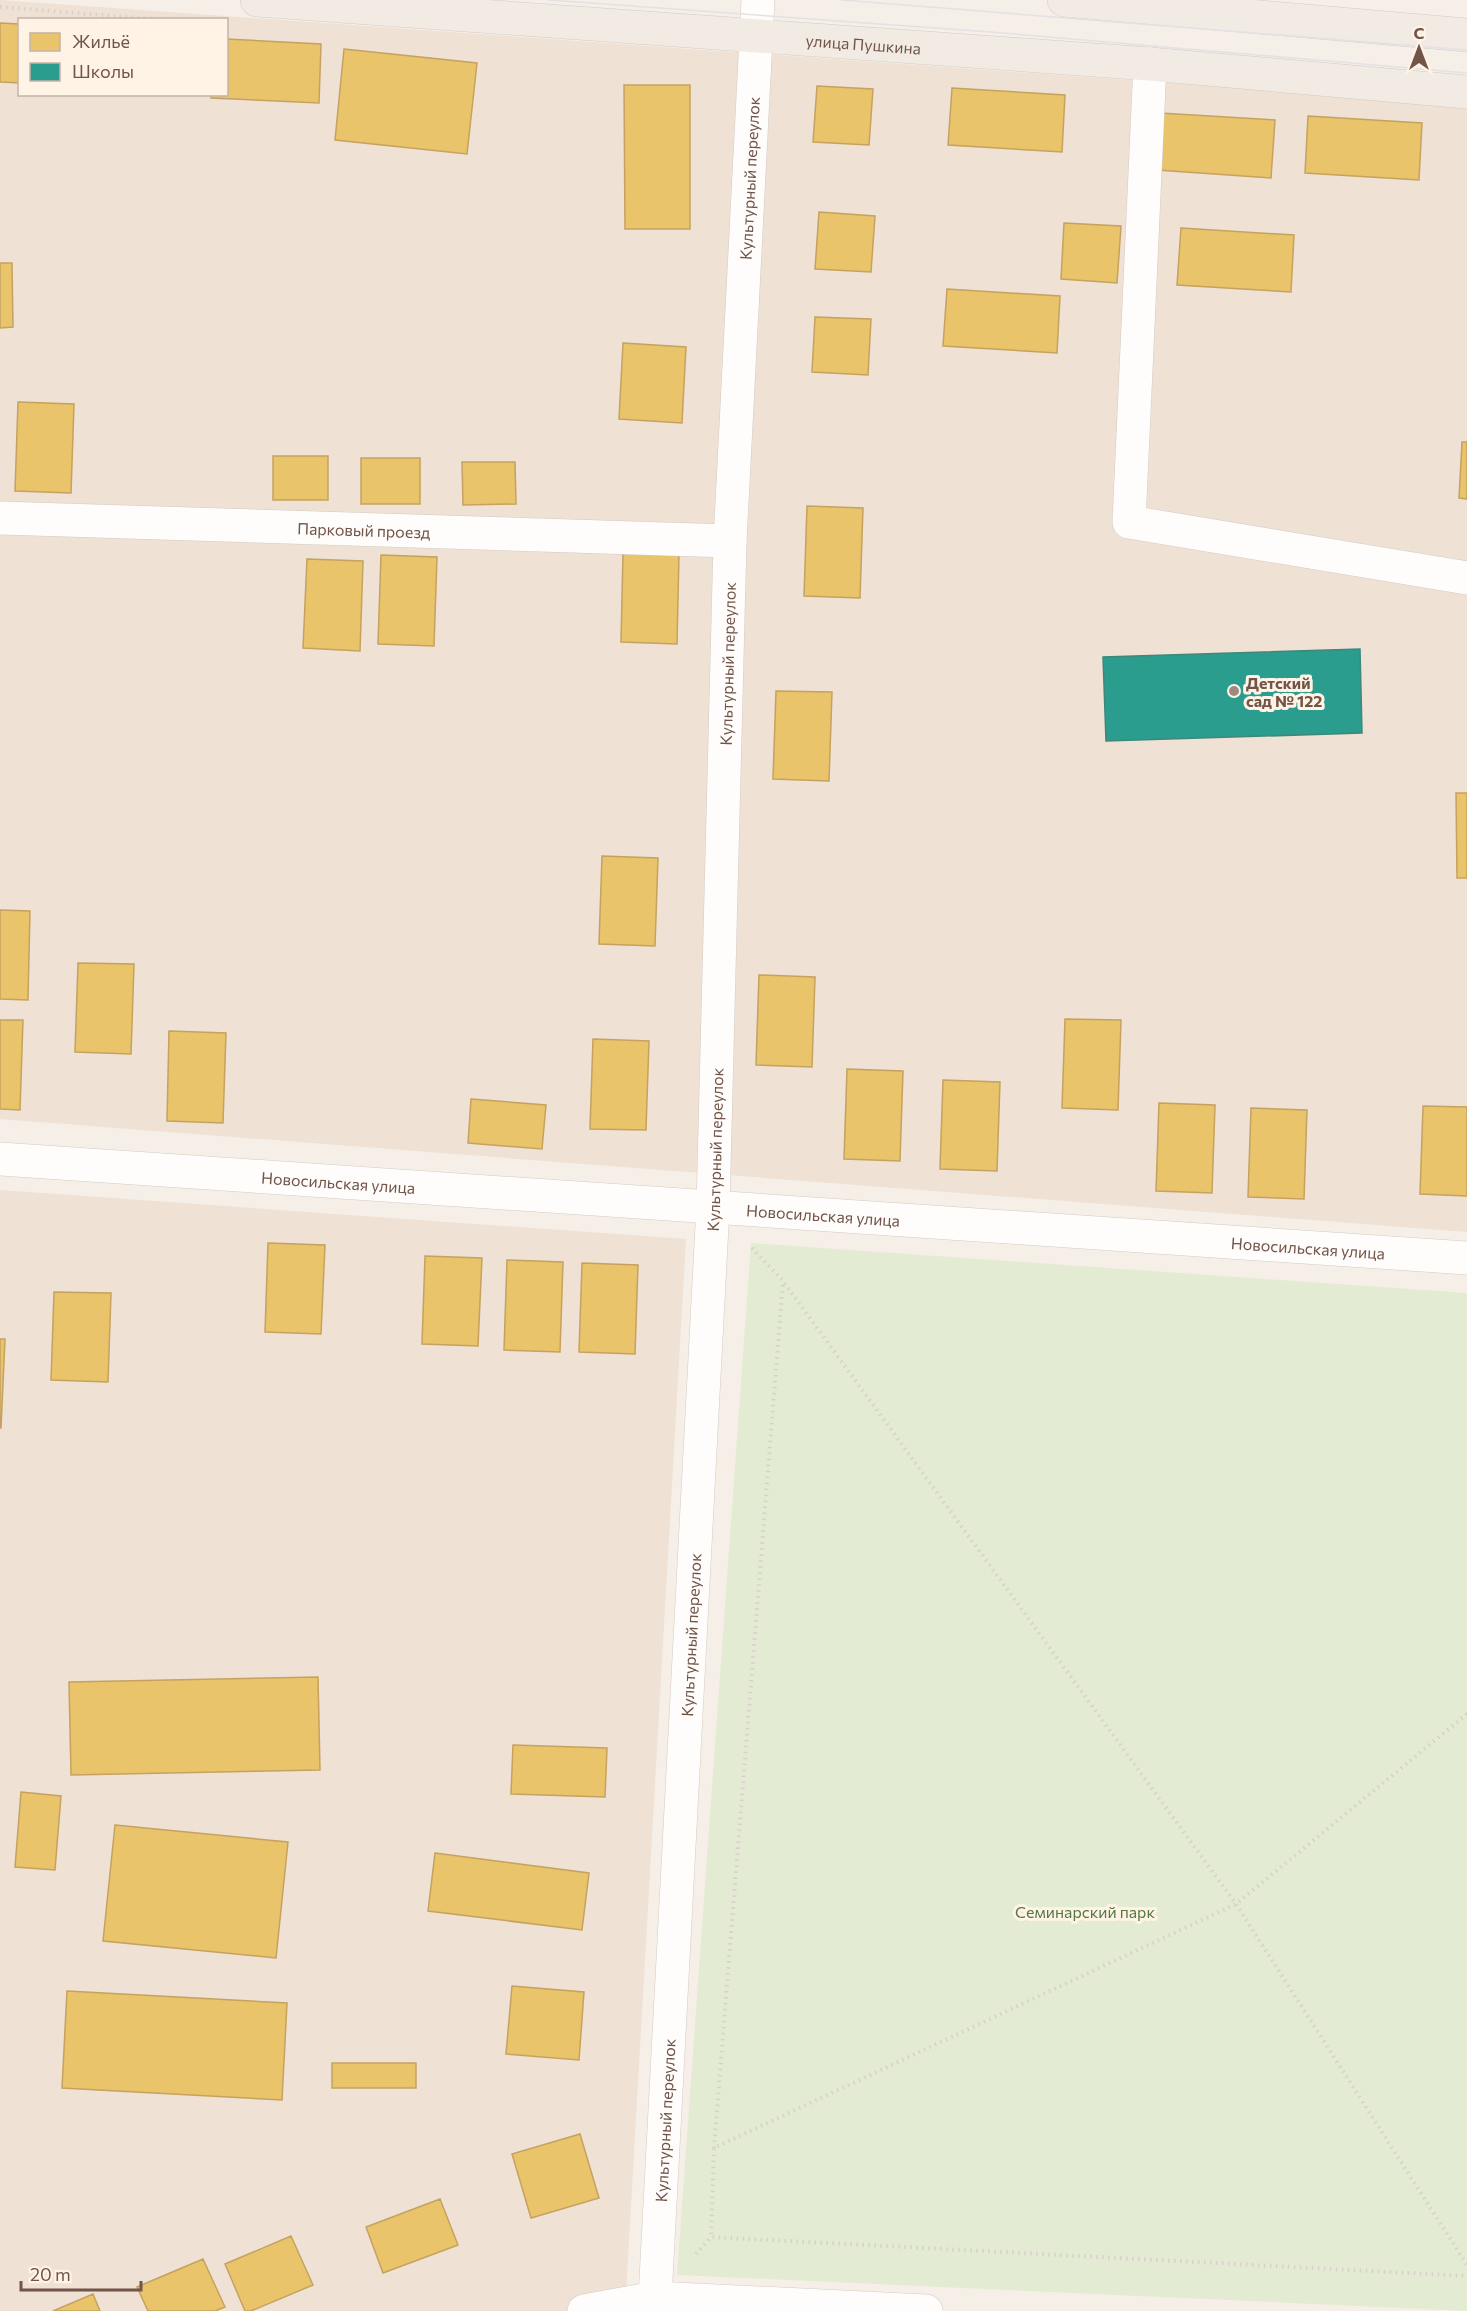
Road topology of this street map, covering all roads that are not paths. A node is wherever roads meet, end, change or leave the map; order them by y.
1 (257, 0) edge
2 (758, 0) edge
3 (1064, 0) edge
4 (1297, 10) edge
5 (756, 35) junction
6 (1467, 35) edge
7 (1150, 64) junction
8 (1467, 92) edge
9 (0, 518) edge
10 (730, 541) junction
11 (1467, 578) edge
12 (0, 1159) edge
13 (713, 1207) junction
14 (1467, 1258) edge
15 (655, 2298) junction
16 (723, 2307) edge
17 (584, 2311) edge
18 (926, 2311) edge

1 - 5 main road, улица Пушкина
2 - 5 street, Культурный переулок
3 - 4 main road
4 - 6 main road
5 - 7 main road, улица Пушкина
5 - 10 street, Культурный переулок
7 - 8 main road, улица Пушкина
7 - 11 street
9 - 10 street, Парковый проезд
10 - 13 street, Культурный переулок
12 - 13 street, Новосильская улица
13 - 14 street, Новосильская улица
13 - 15 street, Культурный переулок
15 - 16 street
15 - 17 street
16 - 18 street

